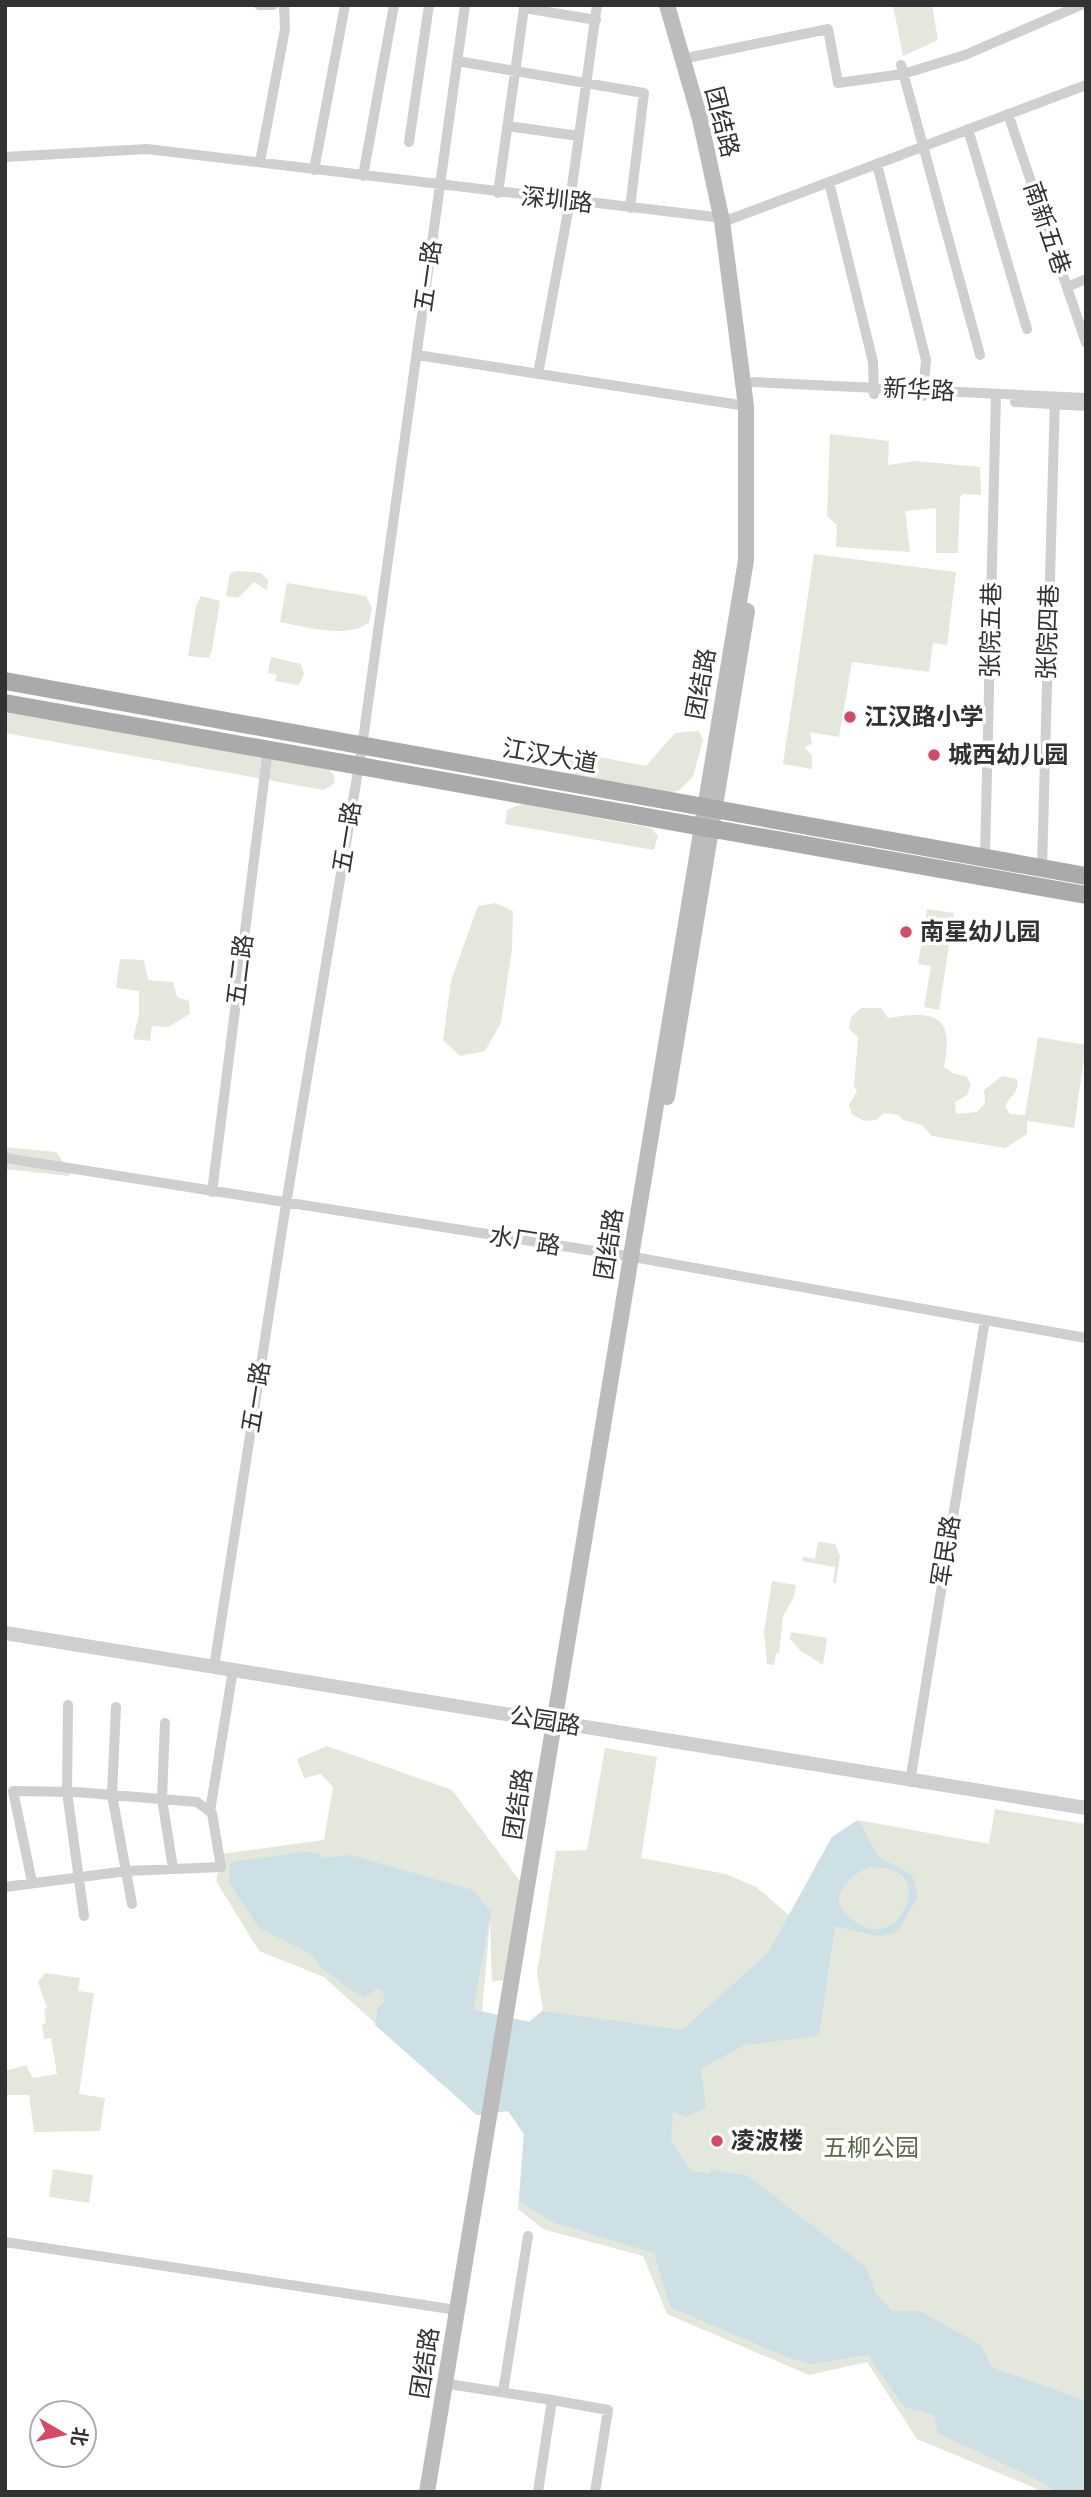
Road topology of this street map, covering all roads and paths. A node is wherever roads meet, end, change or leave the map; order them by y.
1 (259, 5) edge
2 (273, 5) edge
3 (284, 5) edge
4 (345, 5) edge
5 (394, 5) edge
6 (429, 5) edge
7 (466, 5) edge
8 (597, 5) edge
9 (667, 5) edge
10 (678, 5) edge
11 (1081, 5) edge
12 (524, 6) edge
13 (596, 20) junction
14 (692, 57) junction
15 (457, 61) junction
16 (902, 69) junction
17 (515, 71) junction
18 (587, 84) junction
19 (1086, 85) edge
20 (1008, 114) junction
21 (507, 126) junction
22 (968, 129) junction
23 (579, 136) junction
24 (409, 142) dead end
25 (924, 146) junction
26 (5, 157) edge
27 (260, 162) junction
28 (877, 164) junction
29 (314, 170) junction
30 (363, 176) junction
31 (829, 182) junction
32 (440, 186) junction
33 (498, 193) junction
34 (570, 201) junction
35 (630, 208) junction
36 (726, 219) junction
37 (1086, 279) edge
38 (1067, 287) junction
39 (1027, 329) dead end
40 (1086, 343) edge
41 (417, 355) junction
42 (980, 355) dead end
43 (538, 374) junction
44 (753, 385) junction
45 (874, 391) junction
46 (924, 393) junction
47 (996, 397) junction
48 (1086, 398) edge
49 (1055, 401) junction
50 (746, 406) junction
51 (1086, 406) edge
52 (5, 681) edge
53 (5, 703) edge
54 (268, 749) junction
55 (361, 756) junction
56 (707, 818) junction
57 (985, 857) junction
58 (1042, 868) junction
59 (1086, 876) edge
60 (1086, 894) edge
61 (5, 1158) edge
62 (212, 1192) junction
63 (286, 1204) junction
64 (634, 1257) junction
65 (985, 1320) junction
66 (1086, 1338) edge
67 (5, 1631) edge
68 (214, 1664) junction
69 (233, 1670) junction
70 (68, 1705) dead end
71 (116, 1707) dead end
72 (559, 1720) junction
73 (165, 1723) dead end
74 (910, 1779) junction
75 (66, 1792) junction
76 (112, 1795) junction
77 (163, 1799) junction
78 (1086, 1806) edge
79 (209, 1811) junction
80 (173, 1868) junction
81 (127, 1871) junction
82 (77, 1876) junction
83 (32, 1882) junction
84 (5, 1887) edge
85 (132, 1904) dead end
86 (84, 1916) dead end
87 (489, 2146) junction
88 (528, 2236) dead end
89 (5, 2242) edge
90 (457, 2311) junction
91 (455, 2385) junction
92 (503, 2392) junction
93 (552, 2400) junction
94 (427, 2492) edge
95 (437, 2492) edge
96 (538, 2492) edge
97 (595, 2492) edge

1 - 2 street
3 - 27 street
4 - 29 street
5 - 30 street
6 - 24 street
7 - 15 street, 五一路
8 - 13 street
9 - 36 main road, 团结路
10 - 14 main road, 团结路
11 - 16 street
12 - 13 street
12 - 17 street
13 - 18 street
14 - 16 street
14 - 36 main road, 团结路
15 - 17 street
15 - 32 street, 五一路
16 - 25 street
17 - 18 street
17 - 21 street
18 - 23 street
18 - 35 street
19 - 20 street, 深圳路
20 - 22 street, 深圳路
20 - 38 street, 南新五巷
21 - 23 street
21 - 33 street
22 - 25 street, 深圳路
22 - 39 street
23 - 34 street
25 - 28 street, 深圳路
25 - 42 street
26 - 27 street, 深圳路
27 - 29 street, 深圳路
28 - 31 street, 深圳路
28 - 46 street
29 - 30 street, 深圳路
30 - 32 street, 深圳路
31 - 36 street, 深圳路
31 - 45 street
32 - 33 street, 深圳路
32 - 41 street, 五一路
33 - 34 street, 深圳路
34 - 35 street, 深圳路
34 - 43 street
35 - 36 street, 深圳路
36 - 44 main road, 团结路
36 - 50 main road, 团结路
37 - 38 street
38 - 40 street, 南新五巷
41 - 43 street
41 - 55 street, 五一路
43 - 50 street
44 - 45 street, 新华路
44 - 56 main road, 团结路
45 - 46 street, 新华路
46 - 47 street, 新华路
47 - 49 street, 新华路
47 - 57 street, 张院五巷
48 - 49 street, 新华路
49 - 51 street, 新华路
49 - 58 street, 张院四巷
50 - 56 main road, 团结路
52 - 55 main road, 江汉大道
53 - 54 main road, 江汉大道
54 - 55 main road, 江汉大道
54 - 62 street, 五二路
55 - 56 main road, 江汉大道
55 - 63 street, 五一路
56 - 57 main road, 江汉大道
56 - 60 main road, 江汉大道
56 - 64 main road, 团结路
57 - 58 main road, 江汉大道
58 - 59 main road, 江汉大道
61 - 62 street, 水厂路
62 - 63 street, 水厂路
63 - 64 street, 水厂路
63 - 68 street, 五一路
64 - 65 street, 水厂路
64 - 72 main road, 团结路
65 - 66 street, 水厂路
65 - 74 street, 军民路
67 - 68 street, 公园路
68 - 69 street, 公园路
68 - 72 street
69 - 72 street, 公园路
69 - 79 street
70 - 75 street
71 - 76 street
72 - 74 street, 公园路
72 - 87 main road, 团结路
73 - 77 street
74 - 78 street, 公园路
75 - 76 street
75 - 82 street
75 - 83 street
76 - 77 street
76 - 81 street
77 - 79 street
77 - 80 street
79 - 80 street
80 - 81 street
81 - 82 street
81 - 85 street
82 - 83 street
82 - 86 street
83 - 84 street
87 - 90 main road, 团结路
87 - 91 main road, 团结路
88 - 92 street
89 - 90 street
90 - 94 main road, 团结路
91 - 92 street
91 - 95 main road, 团结路
92 - 93 street
93 - 96 street
93 - 97 street

